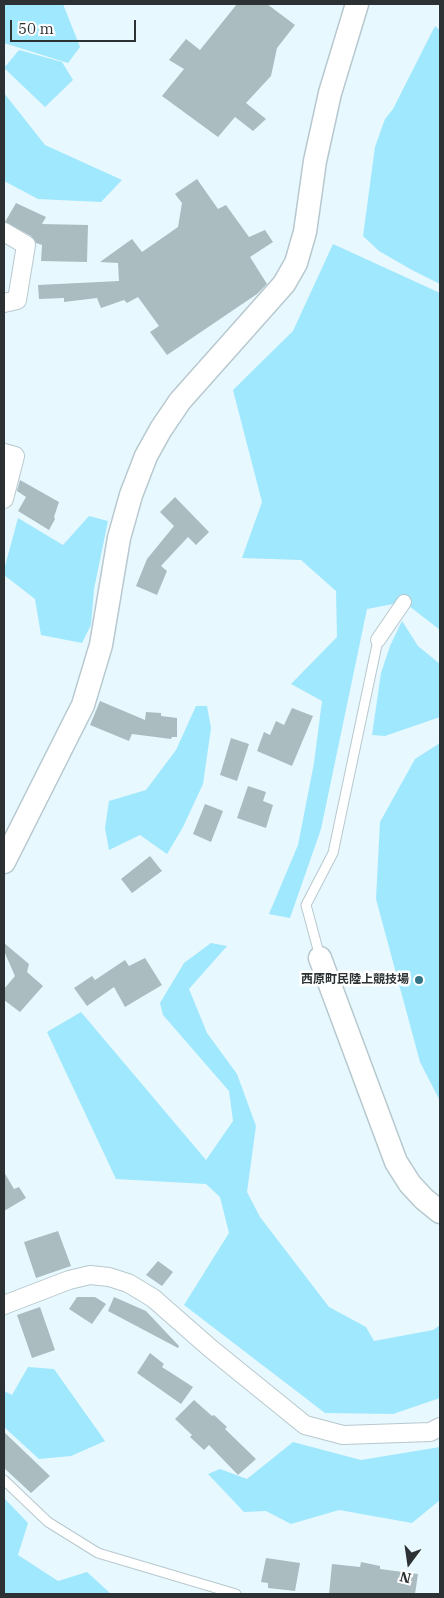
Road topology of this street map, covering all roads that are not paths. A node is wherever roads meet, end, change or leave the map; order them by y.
1 (357, 4) edge
2 (4, 232) edge
3 (4, 303) edge
4 (4, 453) edge
5 (4, 499) edge
6 (404, 602) dead end
7 (378, 640) joint
8 (4, 862) edge
9 (320, 958) joint
10 (440, 1212) edge
11 (4, 1305) edge
12 (440, 1427) edge
13 (4, 1480) edge
14 (236, 1594) edge

1 - 8 street
2 - 3 street
4 - 5 street
6 - 7 street
7 - 9 lane
9 - 10 street
11 - 12 street
13 - 14 lane

